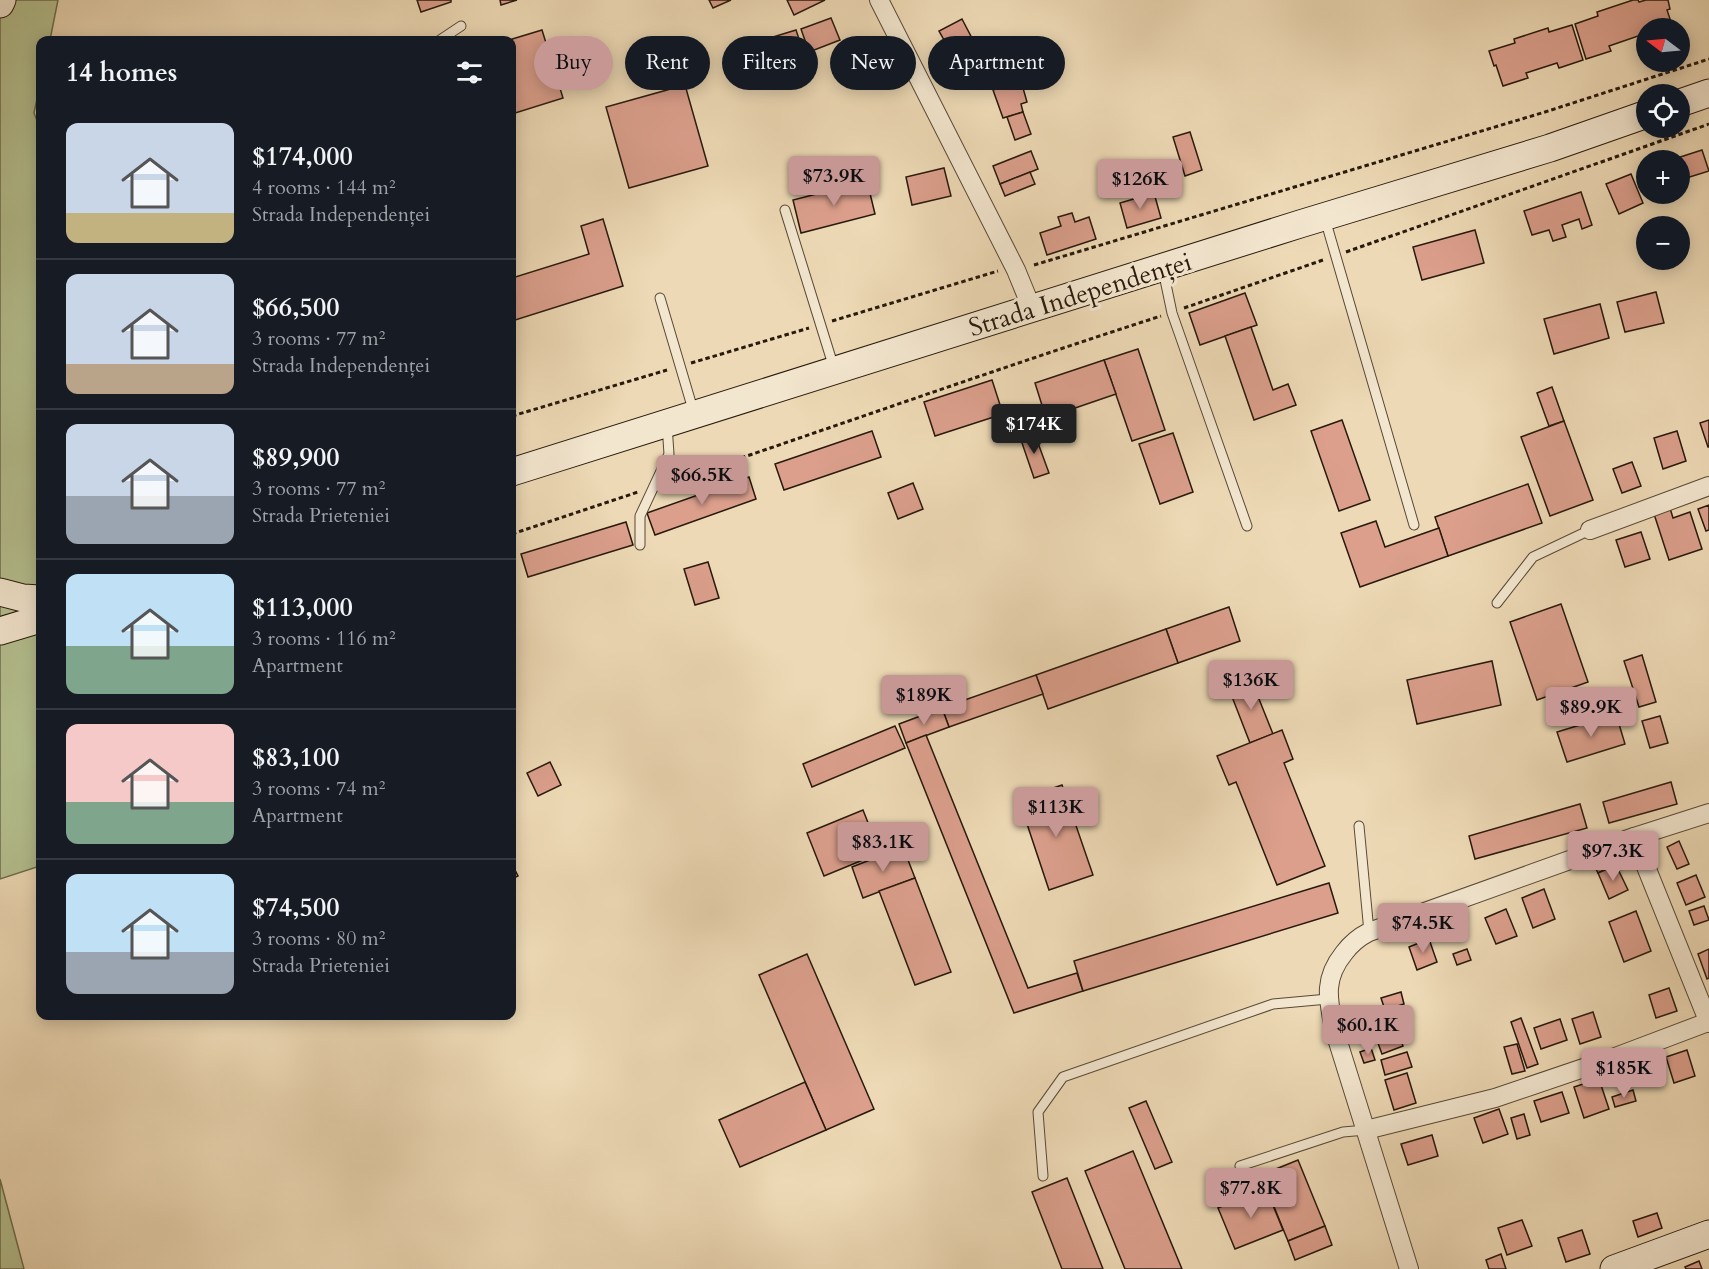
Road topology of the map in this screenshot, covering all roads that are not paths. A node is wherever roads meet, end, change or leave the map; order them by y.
1 (2, 0) edge
2 (879, 0) edge
3 (0, 4) edge
4 (461, 26) dead end
5 (446, 36) edge
6 (1709, 93) edge
7 (1690, 100) edge
8 (1636, 118) edge
9 (785, 210) dead end
10 (1324, 217) junction
11 (1162, 268) junction
12 (660, 298) dead end
13 (1032, 309) junction
14 (834, 370) junction
15 (694, 414) junction
16 (667, 423) junction
17 (516, 471) edge
18 (1709, 486) edge
19 (1414, 525) dead end
20 (1247, 526) dead end
21 (1590, 530) joint
22 (640, 545) dead end
23 (0, 592) edge
24 (36, 599) edge
25 (1497, 603) dead end
26 (36, 620) edge
27 (0, 631) edge
28 (1709, 813) edge
29 (1359, 826) dead end
30 (1634, 837) junction
31 (1369, 932) junction
32 (1328, 999) junction
33 (1709, 1023) edge
34 (1366, 1130) junction
35 (1240, 1166) dead end
36 (1043, 1176) dead end
37 (1709, 1234) edge
38 (1408, 1269) edge
39 (1614, 1269) edge

1 - 3 main road
2 - 13 street
4 - 5 lane
6 - 7 main road
8 - 10 main road, Strada Independenței
9 - 14 lane
10 - 11 main road, Strada Independenței
10 - 19 lane
11 - 13 main road, Strada Independenței
11 - 20 lane
12 - 15 lane
13 - 14 main road, Strada Independenței
14 - 15 main road, Strada Independenței
15 - 16 main road, Strada Independenței
16 - 17 main road, Strada Independenței
16 - 22 lane
18 - 21 street
21 - 25 lane
23 - 24 main road
26 - 27 main road
28 - 30 street
29 - 31 lane
30 - 31 street
30 - 33 street
31 - 32 street
32 - 34 street
32 - 36 lane
33 - 34 street
34 - 35 lane
34 - 38 street
37 - 39 main road

